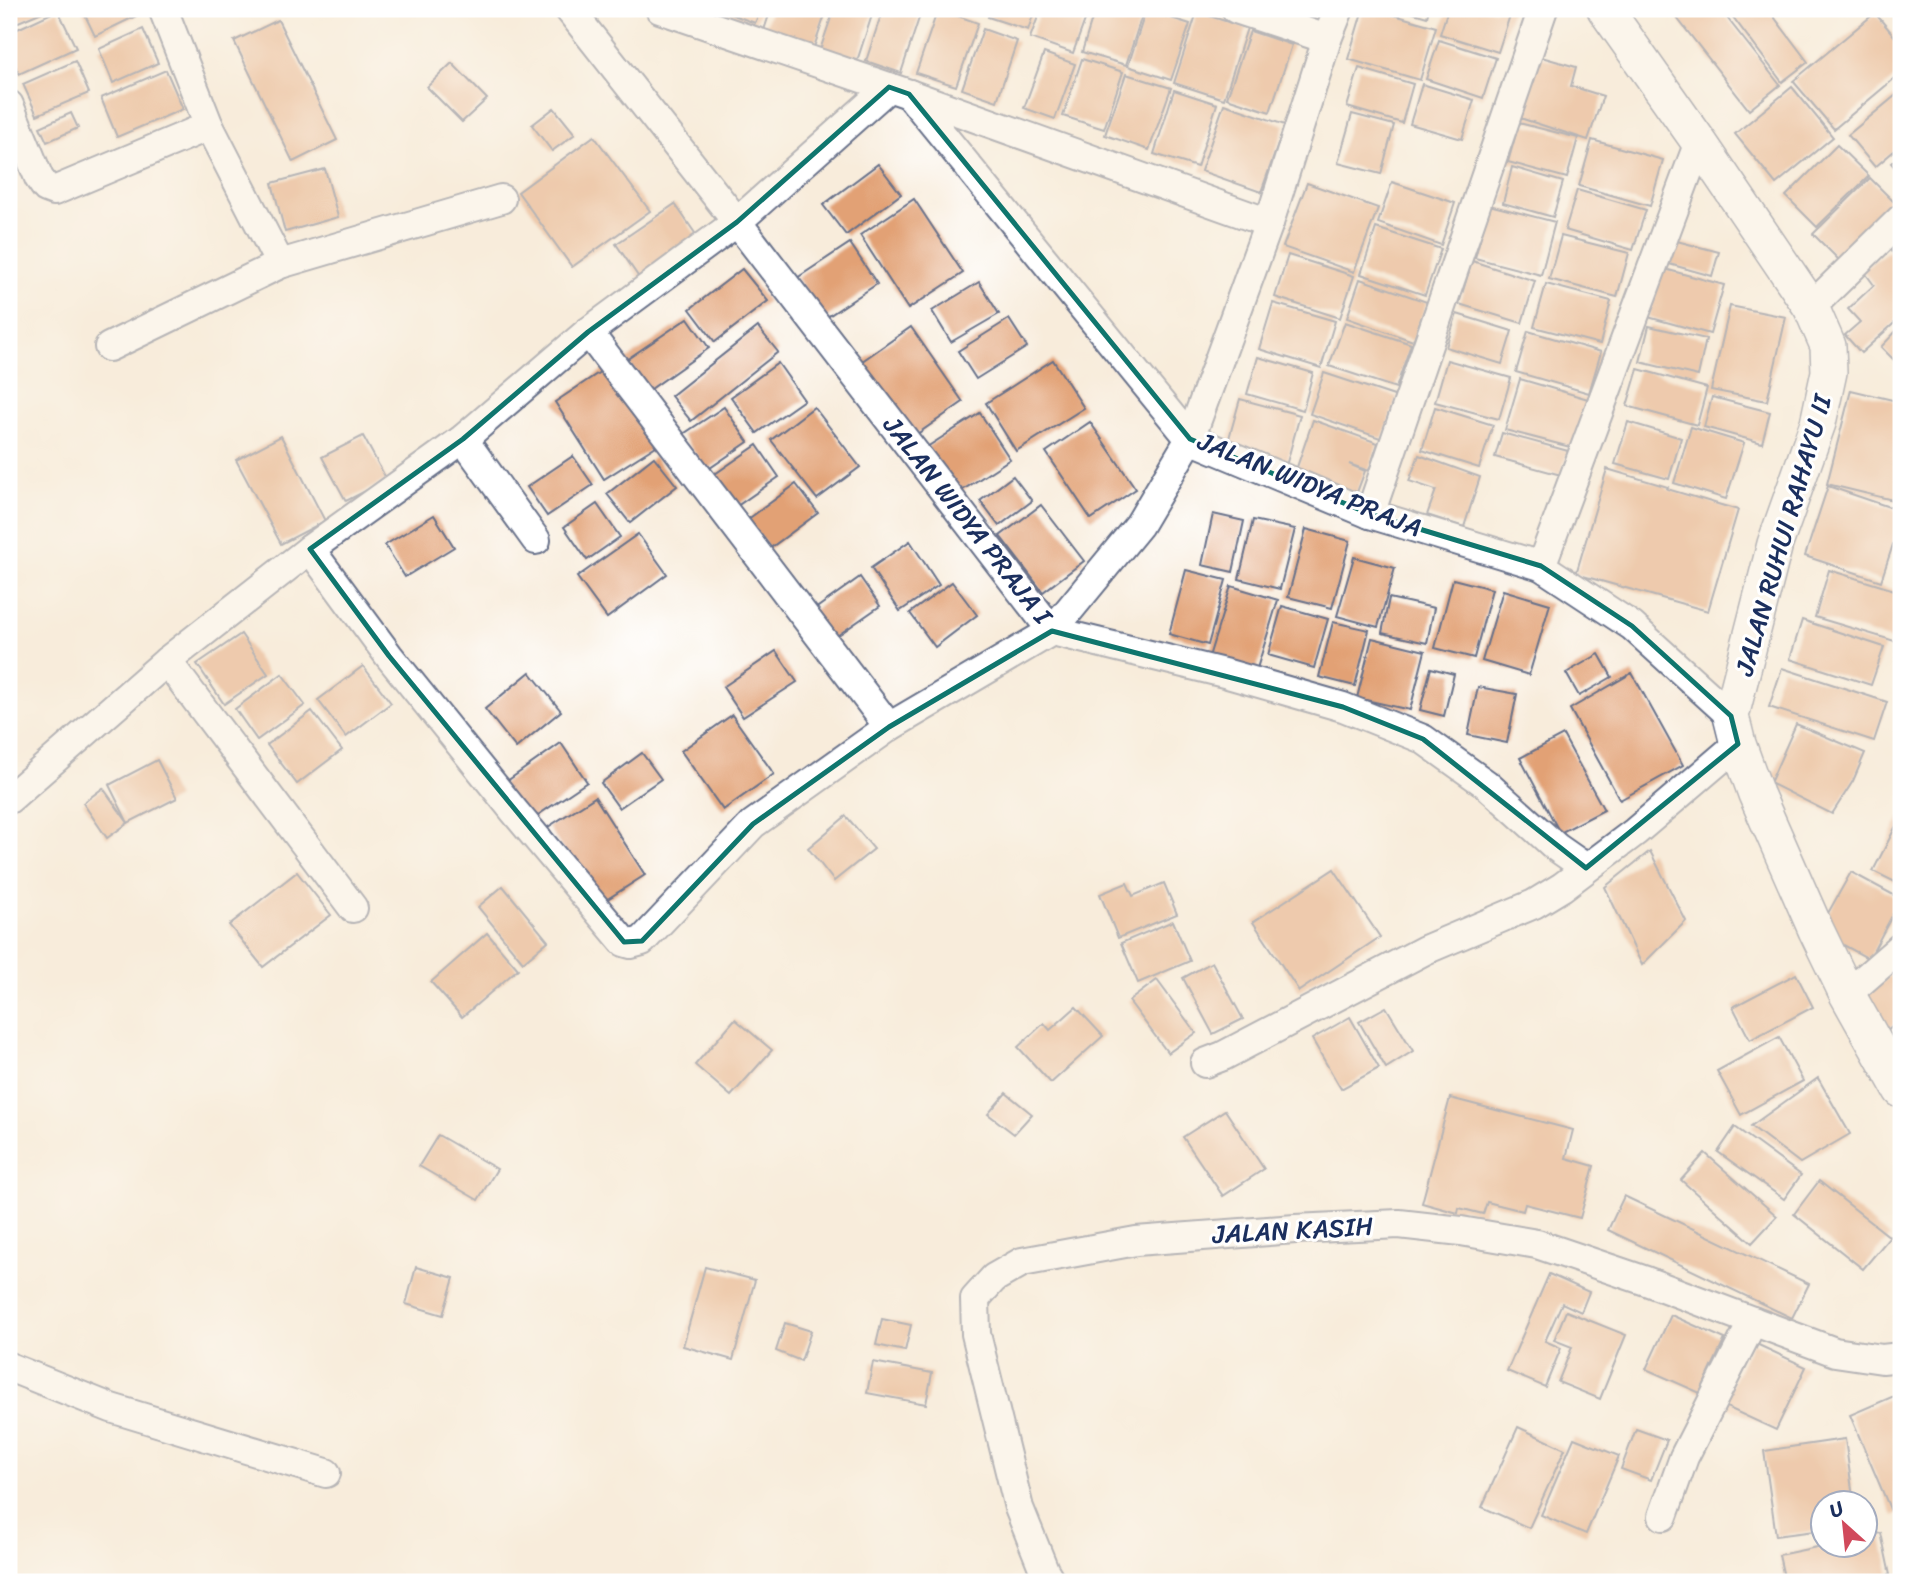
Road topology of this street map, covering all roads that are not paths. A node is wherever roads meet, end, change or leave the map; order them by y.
1 (163, 9) edge
2 (569, 9) edge
3 (660, 9) edge
4 (1236, 9) edge
5 (1339, 9) edge
6 (1543, 9) edge
7 (1605, 9) edge
8 (1327, 39) junction
9 (899, 90) junction
10 (9, 105) edge
11 (209, 126) junction
12 (1699, 142) junction
13 (501, 199) dead end
14 (1901, 219) edge
15 (737, 222) junction
16 (1269, 223) junction
17 (280, 264) junction
18 (1811, 307) junction
19 (588, 332) junction
20 (109, 347) dead end
21 (463, 439) junction
22 (1190, 439) junction
23 (1370, 514) junction
24 (536, 540) dead end
25 (310, 549) junction
26 (1541, 566) junction
27 (1052, 631) junction
28 (167, 661) junction
29 (889, 727) junction
30 (1735, 730) junction
31 (9, 799) edge
32 (1586, 868) junction
33 (353, 908) dead end
34 (1901, 947) edge
35 (1847, 994) junction
36 (1205, 1063) dead end
37 (1901, 1090) edge
38 (1753, 1321) junction
39 (1901, 1357) edge
40 (9, 1367) edge
41 (326, 1472) dead end
42 (1663, 1516) dead end
43 (1051, 1582) edge

1 - 11 street
2 - 15 street, JALAN WIDYA PRAJA I
3 - 9 street
4 - 8 street
5 - 8 street
6 - 23 street
7 - 12 street, JALAN RUHUI RAHAYU II
8 - 16 street
9 - 15 street
9 - 16 street
9 - 22 street, JALAN WIDYA PRAJA
10 - 11 street
11 - 17 street
12 - 18 street, JALAN RUHUI RAHAYU II
12 - 26 street
13 - 17 street
14 - 18 street
15 - 19 street
15 - 27 street, JALAN WIDYA PRAJA I
16 - 22 street
17 - 20 street
18 - 30 street, JALAN RUHUI RAHAYU II
19 - 21 street
19 - 29 street
21 - 24 street
21 - 25 street
22 - 23 street, JALAN WIDYA PRAJA
22 - 27 street
23 - 26 street, JALAN WIDYA PRAJA
25 - 28 street
25 - 29 street
26 - 30 street, JALAN WIDYA PRAJA
27 - 29 street
27 - 32 street, JALAN WIDYA PRAJA I
28 - 31 street
28 - 33 street
30 - 32 street
30 - 35 street
32 - 36 street
34 - 35 street
35 - 37 street
38 - 39 street, JALAN KASIH
38 - 42 street
38 - 43 street, JALAN KASIH
40 - 41 street

